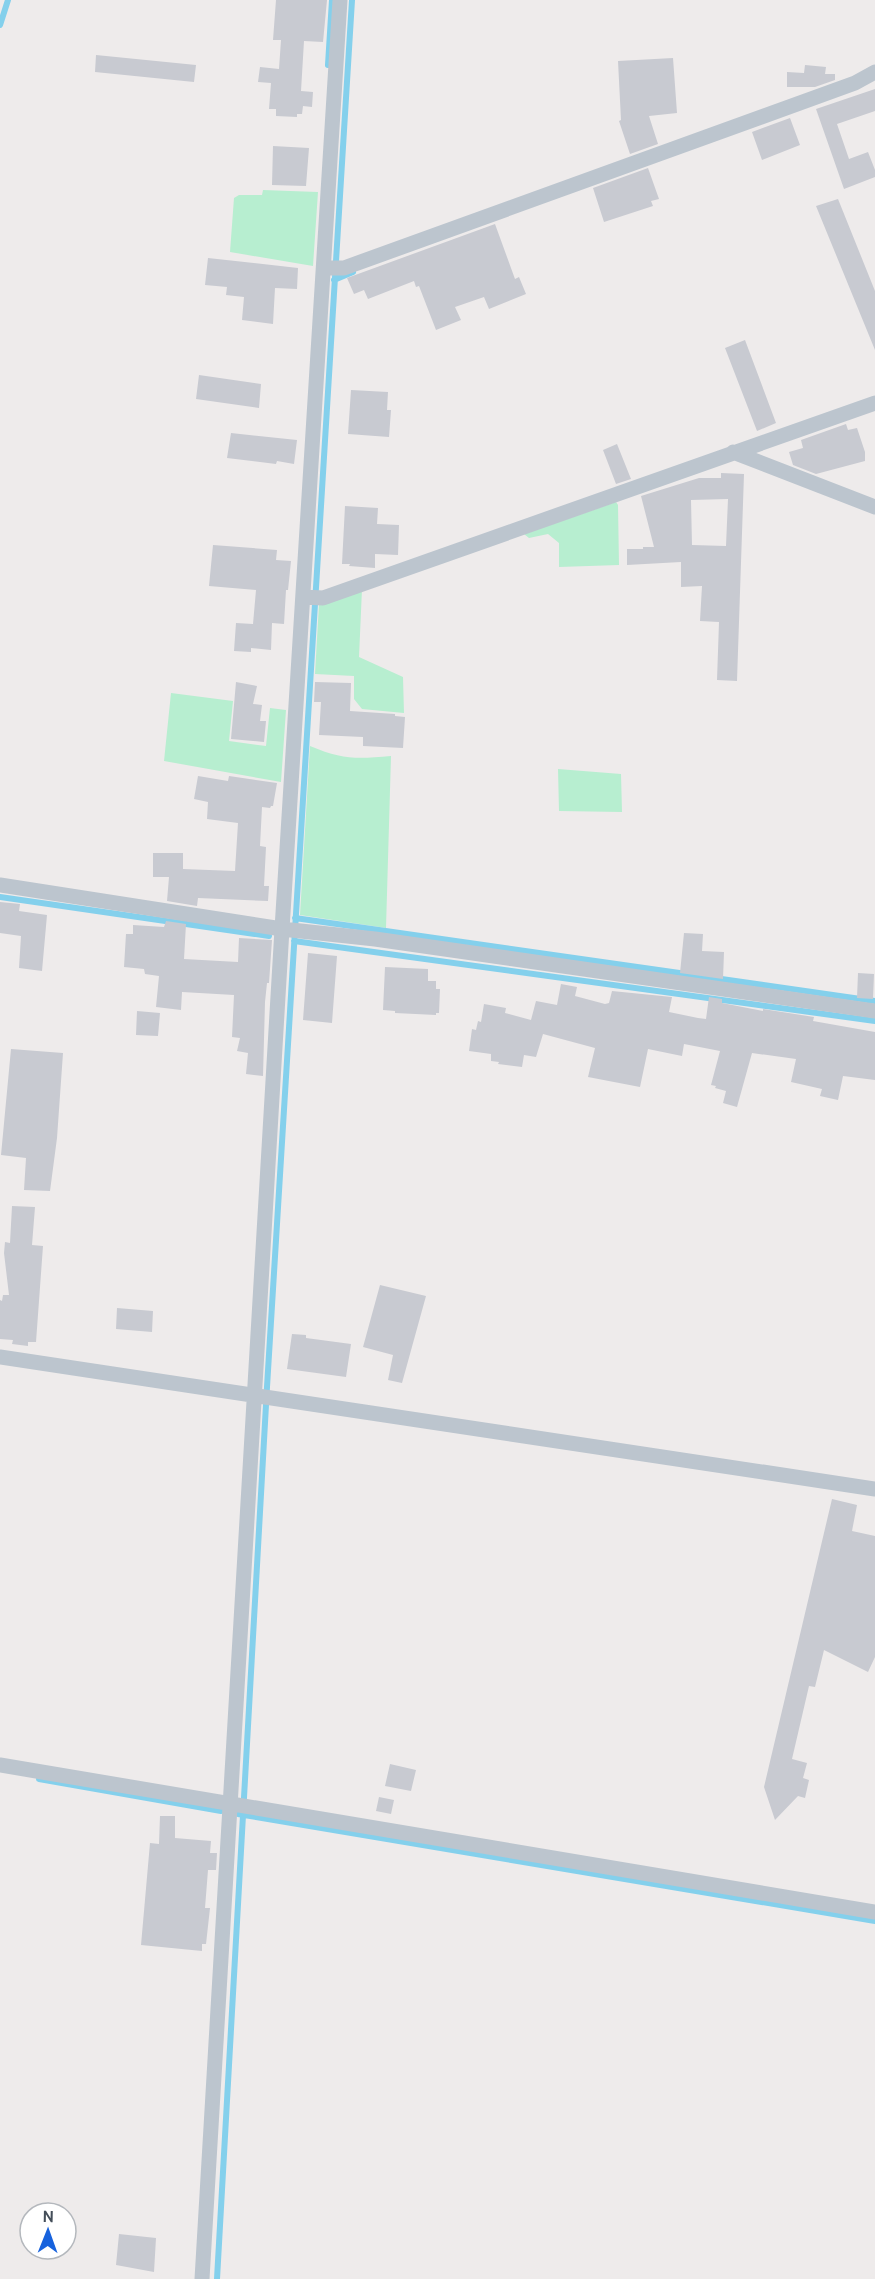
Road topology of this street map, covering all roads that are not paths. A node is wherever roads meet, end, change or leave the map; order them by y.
1 (340, 0) edge
2 (875, 72) edge
3 (332, 268) junction
4 (875, 402) edge
5 (733, 452) junction
6 (875, 507) edge
7 (310, 597) junction
8 (0, 885) edge
9 (290, 930) junction
10 (875, 1011) edge
11 (0, 1357) edge
12 (262, 1396) junction
13 (875, 1489) edge
14 (0, 1765) edge
15 (240, 1805) junction
16 (875, 1912) edge
17 (202, 2279) edge

1 - 3 street
2 - 3 street
3 - 7 street
4 - 5 street
5 - 6 street
5 - 7 street
7 - 9 street
8 - 9 street
9 - 10 street
9 - 12 street
11 - 12 street
12 - 13 street
12 - 15 street
14 - 15 street
15 - 16 street
15 - 17 street

